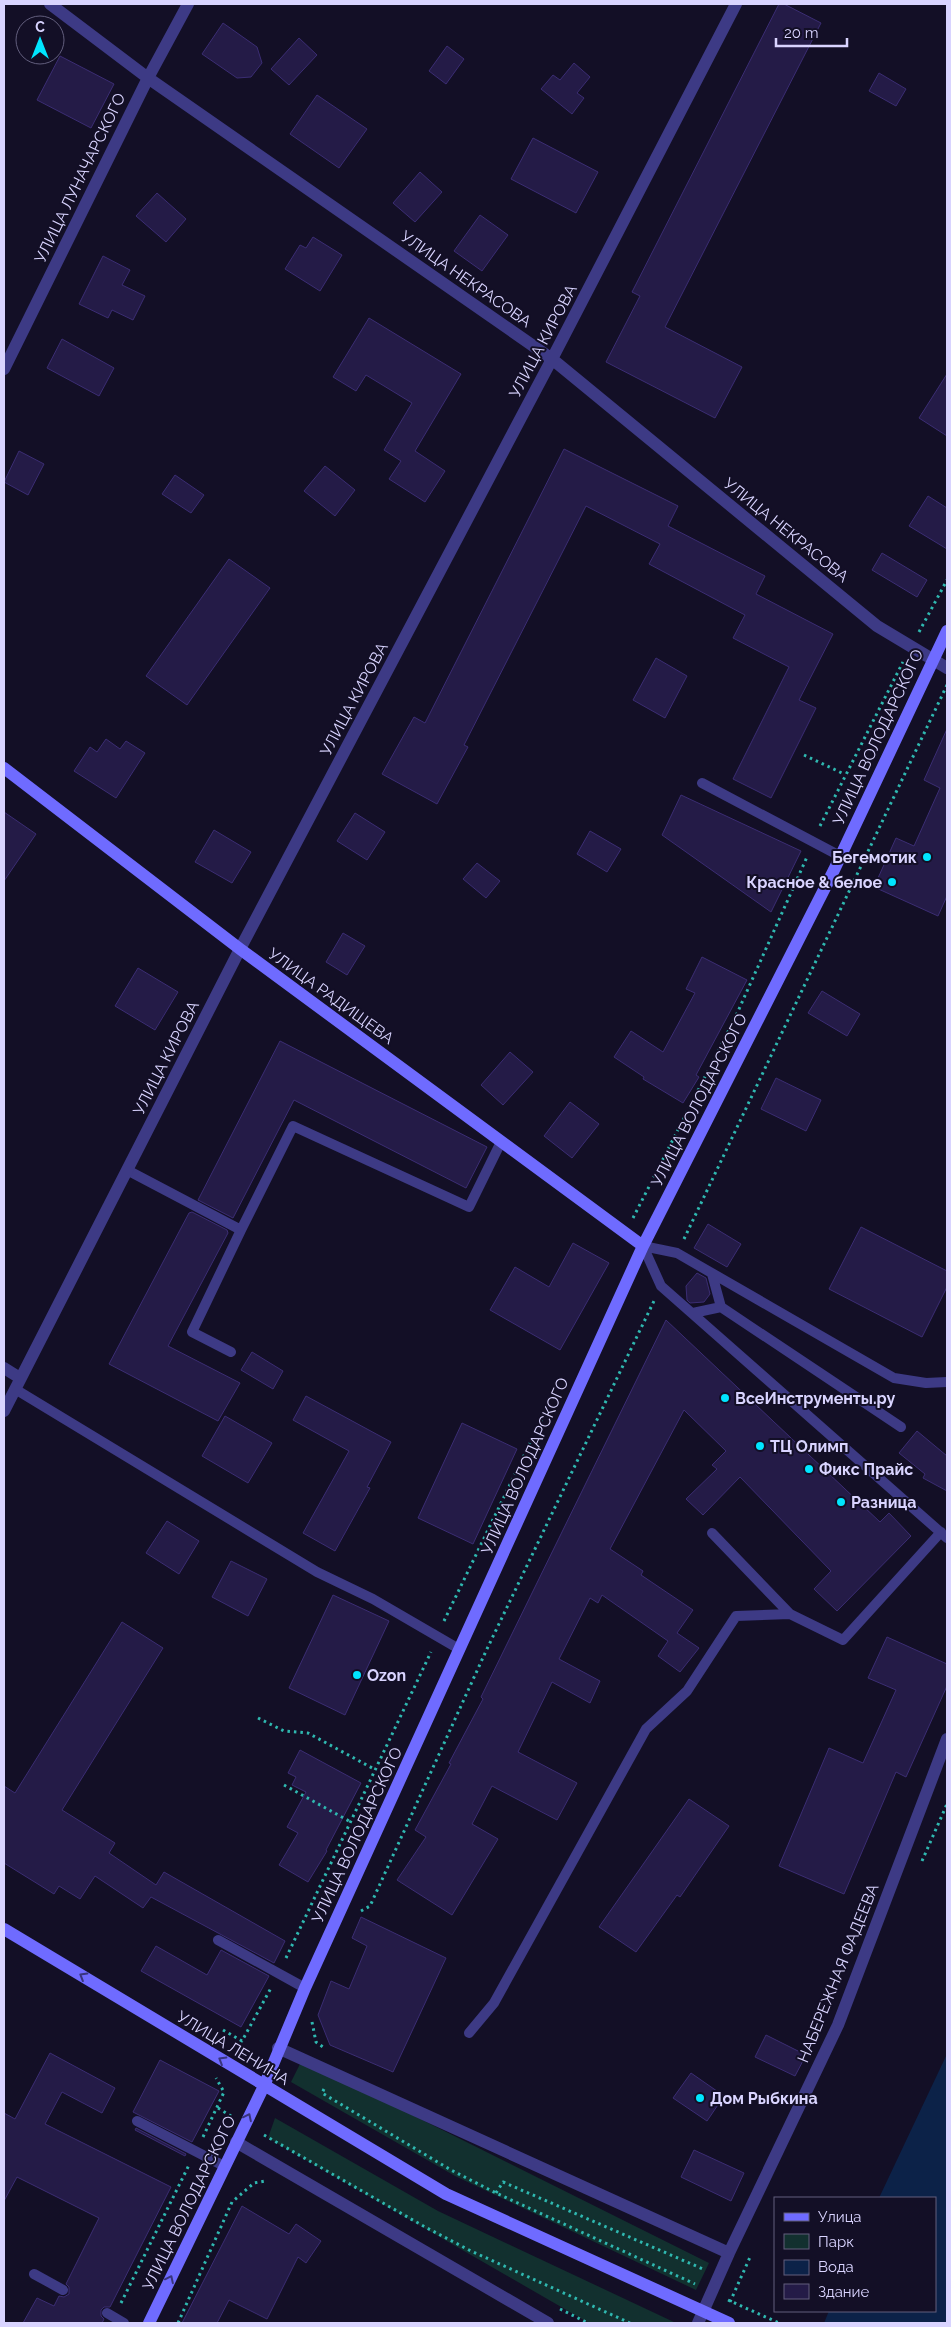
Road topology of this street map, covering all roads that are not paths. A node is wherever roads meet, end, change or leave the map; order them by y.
1 (50, 4) edge
2 (188, 4) edge
3 (736, 4) edge
4 (148, 78) junction
5 (552, 358) junction
6 (4, 368) edge
7 (947, 631) edge
8 (933, 660) junction
9 (947, 668) edge
10 (4, 768) edge
11 (702, 783) dead end
12 (840, 856) junction
13 (240, 948) junction
14 (502, 1142) junction
15 (127, 1170) junction
16 (241, 1230) junction
17 (642, 1246) junction
18 (712, 1274) junction
19 (721, 1307) junction
20 (693, 1313) junction
21 (231, 1352) dead end
22 (4, 1368) edge
23 (947, 1382) edge
24 (18, 1383) junction
25 (4, 1411) edge
26 (901, 1427) dead end
27 (712, 1533) dead end
28 (944, 1535) edge
29 (790, 1614) junction
30 (460, 1649) junction
31 (947, 1739) edge
32 (4, 1928) edge
33 (218, 1940) dead end
34 (305, 1988) junction
35 (469, 2033) dead end
36 (278, 2048) junction
37 (264, 2086) junction
38 (137, 2121) dead end
39 (236, 2142) junction
40 (224, 2166) junction
41 (729, 2253) junction
42 (34, 2274) dead end
43 (63, 2290) dead end
44 (110, 2315) road end
45 (124, 2323) edge
46 (149, 2323) edge
47 (548, 2323) edge
48 (698, 2323) edge
49 (729, 2323) edge

1 - 4 street, УЛИЦА НЕКРАСОВА
2 - 4 street, УЛИЦА ЛУНАЧАРСКОГО
3 - 5 street, УЛИЦА КИРОВА
4 - 5 street, УЛИЦА НЕКРАСОВА
4 - 6 street, УЛИЦА ЛУНАЧАРСКОГО
5 - 8 street, УЛИЦА НЕКРАСОВА
5 - 13 street, УЛИЦА КИРОВА
7 - 8 main road, УЛИЦА ВОЛОДАРСКОГО
8 - 9 street, УЛИЦА НЕКРАСОВА
8 - 12 main road, УЛИЦА ВОЛОДАРСКОГО
10 - 13 main road, УЛИЦА РАДИЩЕВА
11 - 12 lane
12 - 17 main road, УЛИЦА ВОЛОДАРСКОГО
13 - 14 main road, УЛИЦА РАДИЩЕВА
13 - 15 street, УЛИЦА КИРОВА
14 - 16 lane
14 - 17 main road, УЛИЦА РАДИЩЕВА
15 - 16 lane
15 - 24 street, УЛИЦА КИРОВА
16 - 21 lane
17 - 18 lane
17 - 20 lane
17 - 30 main road, УЛИЦА ВОЛОДАРСКОГО
18 - 19 lane
18 - 23 lane
19 - 20 lane
19 - 26 lane
20 - 28 lane
22 - 24 street
24 - 25 street, УЛИЦА КИРОВА
24 - 30 lane
27 - 29 lane
28 - 29 lane
29 - 35 lane
30 - 34 main road, УЛИЦА ВОЛОДАРСКОГО
31 - 41 street, НАБЕРЕЖНАЯ ФАДЕЕВА
37 -> 32 main road, УЛИЦА ЛЕНИНА
33 - 34 lane
34 - 36 main road, УЛИЦА ВОЛОДАРСКОГО
36 - 37 main road, УЛИЦА ВОЛОДАРСКОГО
36 - 41 street
39 -> 37 main road, УЛИЦА ВОЛОДАРСКОГО
37 - 49 main road, УЛИЦА ЛЕНИНА
38 - 40 lane
39 - 40 main road, УЛИЦА ВОЛОДАРСКОГО
39 - 47 street
46 -> 40 main road, УЛИЦА ВОЛОДАРСКОГО
41 - 48 street, НАБЕРЕЖНАЯ ФАДЕЕВА
42 - 43 lane
44 - 45 lane

